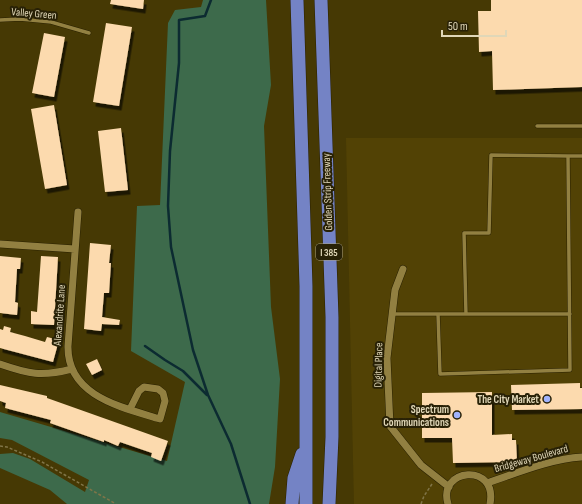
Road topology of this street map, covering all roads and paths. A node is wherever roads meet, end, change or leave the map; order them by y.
1 (297, 0) edge
2 (321, 0) edge
3 (0, 20) edge
4 (89, 32) dead end
5 (537, 126) dead end
6 (582, 126) edge
7 (568, 156) junction
8 (582, 156) edge
9 (78, 212) dead end
10 (0, 244) edge
11 (75, 249) junction
12 (403, 269) dead end
13 (392, 314) junction
14 (438, 314) junction
15 (466, 314) junction
16 (570, 314) junction
17 (0, 364) edge
18 (72, 369) junction
19 (130, 409) junction
20 (306, 443) junction
21 (0, 446) edge
22 (582, 457) edge
23 (437, 478) junction
24 (487, 483) junction
25 (449, 487) junction
26 (116, 504) edge
27 (292, 504) edge
28 (306, 504) edge
29 (329, 504) edge
30 (420, 504) edge
31 (448, 504) edge
32 (490, 504) edge

1 - 20 highway, I 385
2 - 29 highway, Golden Strip Freeway / I 385
3 - 4 lane, Valley Green
5 - 6 lane
7 - 8 lane
7 - 15 lane
7 - 16 lane
9 - 11 street, Alexandrite Lane
10 - 11 street
11 - 18 street, Alexandrite Lane
12 - 13 street, Digital Place
13 - 14 lane
13 - 23 street, Digital Place
14 - 15 lane
14 - 16 lane
15 - 16 lane
17 - 18 street
18 - 19 street, Alexandrite Lane
19 - 19 street, Alexandrite Lane
20 - 27 highway
20 - 28 highway, I 385
21 - 26 path
22 - 24 street, Bridgeway Boulevard
23 - 25 street, Digital Place
23 - 30 path
24 - 25 street
24 - 32 street
25 - 31 street

